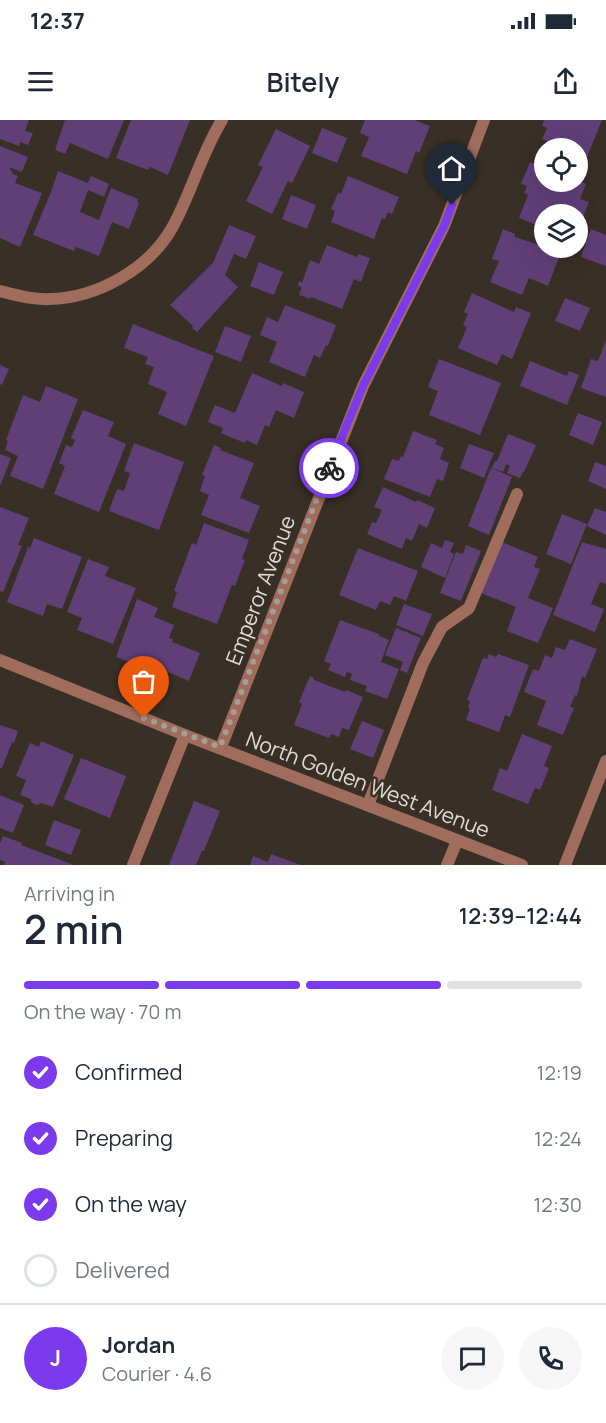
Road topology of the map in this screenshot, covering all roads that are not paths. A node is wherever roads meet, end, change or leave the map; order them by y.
1 (222, 120) edge
2 (484, 120) edge
3 (0, 291) edge
4 (517, 494) dead end
5 (0, 660) edge
6 (185, 735) junction
7 (220, 747) junction
8 (606, 761) edge
9 (368, 805) junction
10 (457, 841) junction
11 (133, 865) edge
12 (447, 865) edge
13 (522, 865) edge
14 (565, 865) edge

1 - 3 street
2 - 7 street, Emperor Avenue
4 - 9 street
5 - 6 street, North Golden West Avenue
6 - 7 street, North Golden West Avenue
6 - 11 street
7 - 9 street, North Golden West Avenue
8 - 14 street
9 - 10 street, North Golden West Avenue
10 - 12 street
10 - 13 street, North Golden West Avenue

